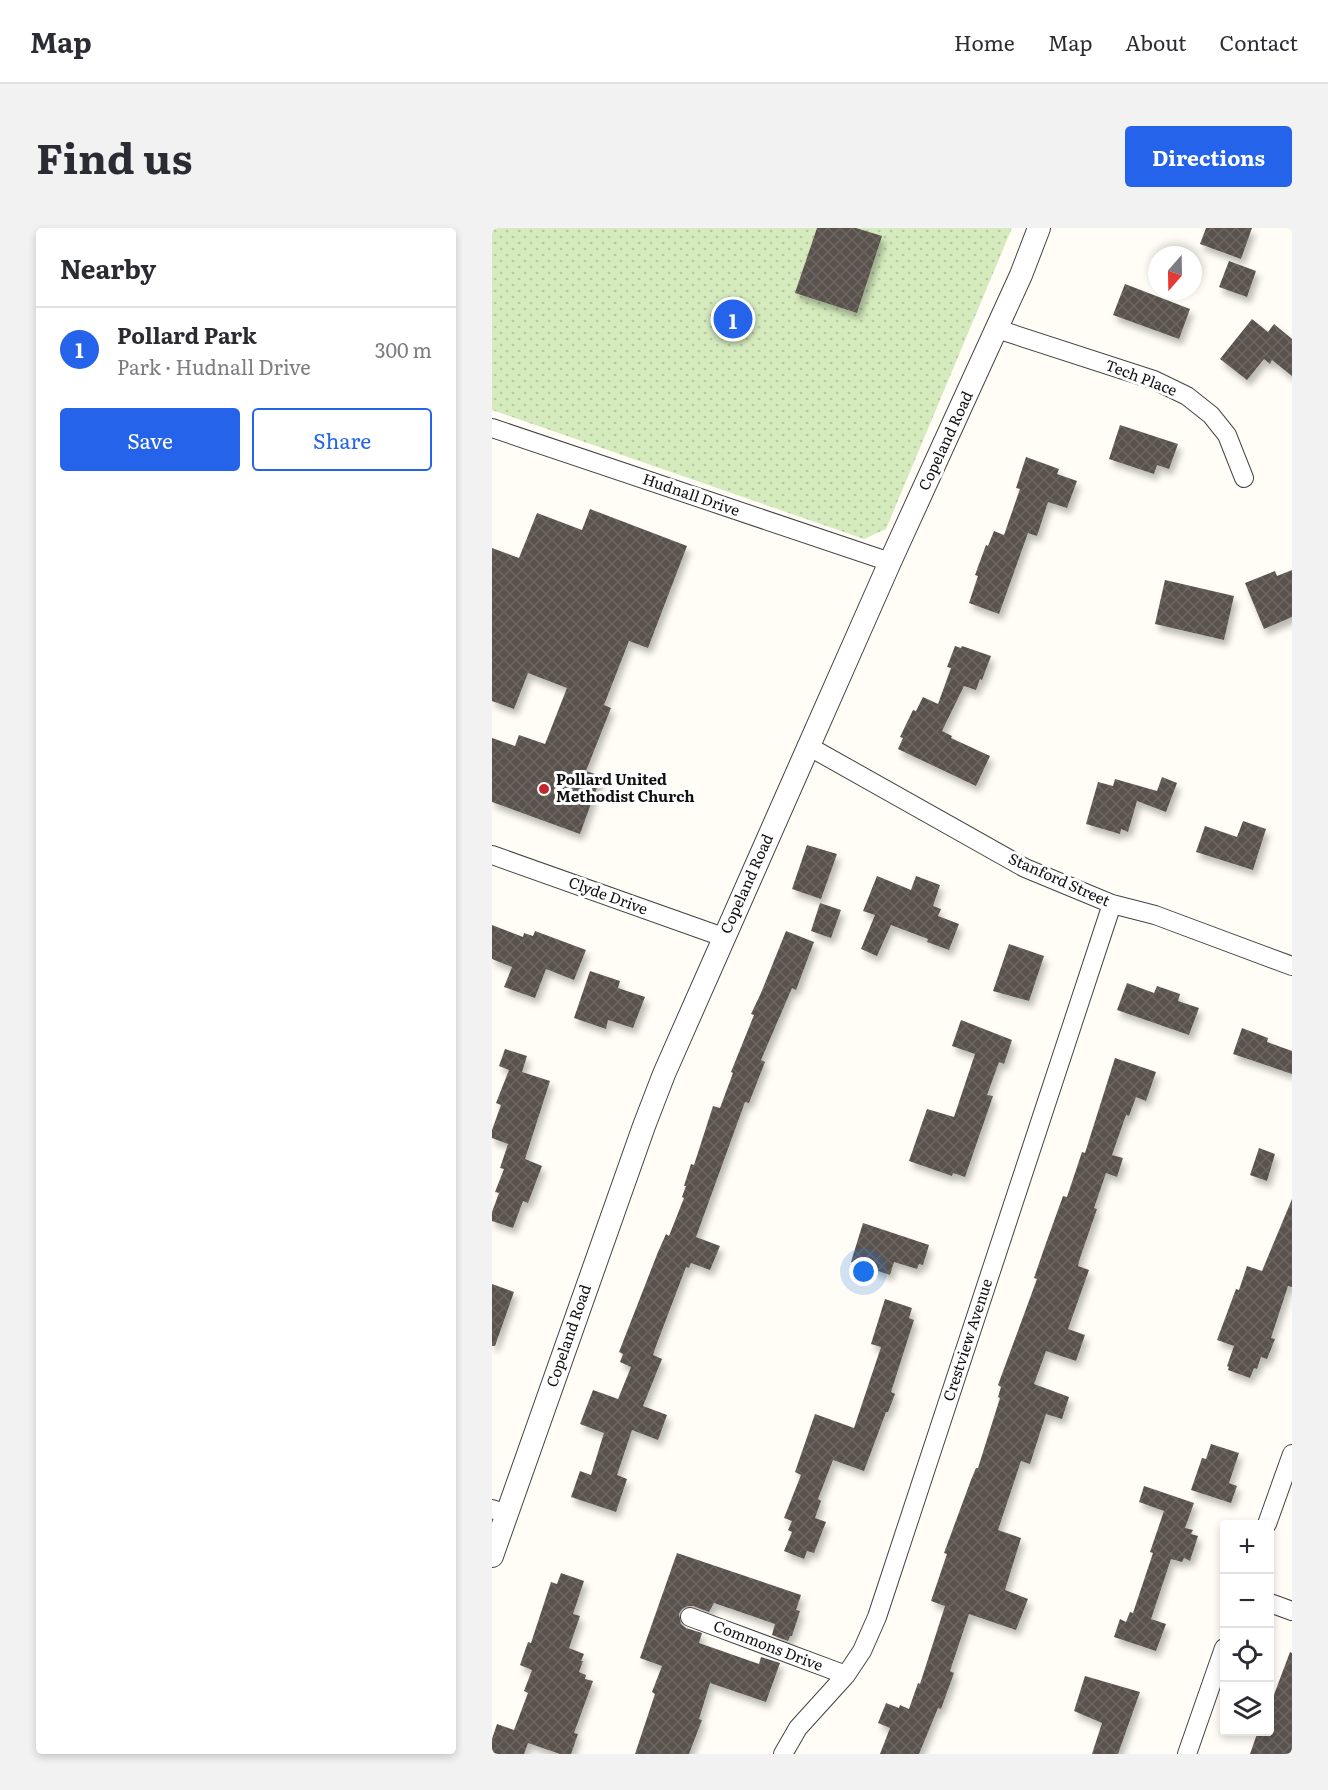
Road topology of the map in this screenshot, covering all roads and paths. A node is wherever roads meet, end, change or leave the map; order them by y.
1 (1040, 228) edge
2 (997, 329) junction
3 (492, 428) edge
4 (1244, 478) dead end
5 (890, 562) junction
6 (808, 746) junction
7 (492, 855) edge
8 (1112, 904) junction
9 (723, 937) junction
10 (1292, 966) edge
11 (1292, 1454) edge
12 (499, 1511) edge
13 (1268, 1520) edge
14 (492, 1556) edge
15 (1274, 1605) edge
16 (1292, 1611) edge
17 (690, 1617) dead end
18 (1220, 1659) edge
19 (846, 1675) junction
20 (783, 1754) edge
21 (1187, 1754) edge

1 - 2 street, Copeland Road
2 - 4 street, Tech Place
2 - 5 street, Copeland Road
3 - 5 street, Hudnall Drive
5 - 6 street, Copeland Road
6 - 8 street, Stanford Street
6 - 9 street, Copeland Road
7 - 9 street, Clyde Drive
8 - 10 street, Stanford Street
8 - 19 street, Crestview Avenue
9 - 12 street, Copeland Road
11 - 13 street
12 - 14 street, Copeland Road
15 - 16 street
17 - 19 street, Commons Drive
18 - 21 street
19 - 20 street, Crestview Avenue

